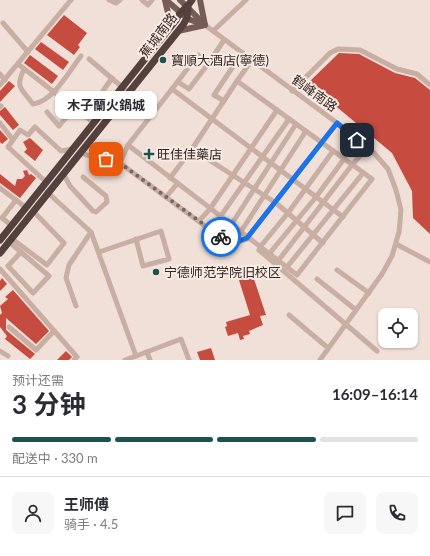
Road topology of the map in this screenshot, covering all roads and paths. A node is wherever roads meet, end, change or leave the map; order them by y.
1 (71, 0) edge
2 (109, 0) edge
3 (120, 0) edge
4 (142, 0) edge
5 (152, 0) edge
6 (166, 0) edge
7 (180, 0) edge
8 (192, 0) edge
9 (200, 0) edge
10 (246, 0) edge
11 (188, 7) junction
12 (180, 12) junction
13 (187, 18) junction
14 (3, 23) dead end
15 (205, 25) junction
16 (171, 26) junction
17 (178, 31) junction
18 (213, 31) junction
19 (224, 40) junction
20 (28, 52) junction
21 (242, 53) junction
22 (81, 56) dead end
23 (89, 59) dead end
24 (252, 60) junction
25 (18, 64) junction
26 (208, 64) junction
27 (24, 69) junction
28 (0, 74) edge
29 (112, 78) junction
30 (4, 80) junction
31 (237, 81) junction
32 (178, 82) junction
33 (430, 85) edge
34 (0, 86) edge
35 (123, 87) junction
36 (172, 89) junction
37 (292, 91) junction
38 (54, 92) junction
39 (128, 92) junction
40 (224, 101) junction
41 (74, 108) junction
42 (277, 110) junction
43 (103, 111) junction
44 (47, 112) dead end
45 (212, 119) junction
46 (289, 119) junction
47 (0, 123) edge
48 (94, 123) junction
49 (337, 123) junction
50 (296, 124) junction
51 (306, 131) junction
52 (13, 140) junction
53 (321, 142) junction
54 (128, 145) junction
55 (251, 148) junction
56 (367, 148) junction
57 (72, 149) junction
58 (192, 149) junction
59 (333, 151) junction
60 (80, 153) junction
61 (262, 156) junction
62 (344, 158) junction
63 (120, 163) junction
64 (272, 164) junction
65 (352, 165) junction
66 (281, 171) junction
67 (63, 173) junction
68 (363, 173) junction
69 (233, 174) junction
70 (83, 177) dead end
71 (170, 178) junction
72 (294, 180) junction
73 (46, 182) junction
74 (244, 182) junction
75 (177, 184) junction
76 (0, 188) edge
77 (305, 188) junction
78 (256, 190) junction
79 (48, 192) junction
80 (264, 195) junction
81 (166, 197) junction
82 (316, 197) junction
83 (16, 200) junction
84 (276, 203) junction
85 (324, 203) junction
86 (26, 208) junction
87 (210, 209) junction
88 (334, 210) junction
89 (33, 211) junction
90 (288, 213) junction
91 (220, 217) junction
92 (343, 217) junction
93 (1, 220) edge
94 (199, 221) junction
95 (297, 221) junction
96 (12, 225) junction
97 (231, 225) junction
98 (304, 227) junction
99 (91, 232) junction
100 (240, 233) junction
101 (313, 234) junction
102 (247, 238) junction
103 (136, 239) junction
104 (0, 240) edge
105 (10, 240) junction
106 (323, 243) junction
107 (396, 244) junction
108 (260, 247) junction
109 (0, 252) edge
110 (21, 252) junction
111 (98, 252) junction
112 (270, 254) junction
113 (278, 261) junction
114 (430, 262) edge
115 (8, 266) junction
116 (287, 267) junction
117 (1, 270) edge
118 (337, 270) dead end
119 (317, 279) dead end
120 (369, 293) junction
121 (76, 306) dead end
122 (356, 310) junction
123 (289, 315) dead end
124 (346, 325) junction
125 (9, 327) dead end
126 (54, 331) junction
127 (328, 348) junction
128 (0, 351) edge
129 (377, 351) dead end
130 (147, 352) junction
131 (8, 356) dead end
132 (136, 356) junction
133 (76, 359) edge
134 (128, 359) edge
135 (150, 360) edge
136 (190, 360) edge
137 (320, 360) edge

1 - 20 street
2 - 3 street
4 - 5 street
6 - 12 main road
6 - 16 main road
7 - 11 main road
8 - 11 highway
9 - 15 main road
10 - 18 street
11 - 12 highway, 蕉城南路
11 - 13 highway, 蕉城南路
11 - 15 main road
12 - 13 main road
12 - 16 highway, 蕉城南路
13 - 15 main road
13 - 17 highway, 蕉城南路
14 - 20 street
15 - 17 main road
15 - 18 street, 鹤峰南路
16 - 35 highway, 蕉城南路
17 - 39 highway, 蕉城南路
18 - 19 street, 鹤峰南路
19 - 21 street, 鹤峰南路
19 - 26 street
20 - 25 street
21 - 24 street, 鹤峰南路
21 - 40 street
22 - 38 street
23 - 29 street
24 - 31 street
24 - 37 street, 鹤峰南路
25 - 27 street
25 - 30 street
26 - 32 street
26 - 32 street
27 - 38 street
27 - 38 street
28 - 30 street
29 - 35 street
29 - 43 street
30 - 34 street
31 - 40 street
31 - 42 street
32 - 36 street
33 - 37 street
35 - 39 street
35 - 43 highway, 蕉城南路
36 - 45 street
36 - 54 street
37 - 49 street, 鹤峰南路
38 - 41 street
39 - 60 highway, 蕉城南路
40 - 45 street
41 - 44 street
41 - 48 street
42 - 46 street
42 - 55 street
43 - 48 highway, 蕉城南路
45 - 55 street
45 - 58 street
46 - 50 street
46 - 61 street
47 - 52 street
48 - 57 highway, 蕉城南路
49 - 53 street
49 - 56 street, 鹤峰南路
50 - 51 street
50 - 64 street
51 - 53 street
51 - 66 street
52 - 57 street
52 - 73 street
53 - 59 street
53 - 72 street
54 - 63 street
54 - 71 street
55 - 61 street
55 - 69 street
56 - 65 street
56 - 107 street, 鹤峰南路
57 - 73 highway, 蕉城南路
58 - 69 street
58 - 71 street
59 - 62 street
59 - 77 street
60 - 63 street
60 - 67 highway, 蕉城南路
61 - 64 street
61 - 74 street
62 - 65 street
62 - 82 street
63 - 81 street
64 - 66 street
64 - 78 street
65 - 68 street
65 - 85 street
66 - 72 street
66 - 80 street
67 - 70 street
67 - 79 highway, 蕉城南路
68 - 88 street
68 - 92 street
69 - 74 street
69 - 87 street
71 - 75 street
72 - 77 street
72 - 84 street
73 - 86 highway, 蕉城南路
74 - 78 street
74 - 91 street
75 - 81 street
75 - 87 street
76 - 83 street
77 - 82 street
77 - 90 street
78 - 80 street
78 - 97 street
79 - 89 highway, 蕉城南路
79 - 99 street
80 - 84 street
80 - 100 street
81 - 94 street
82 - 85 street
82 - 95 street
83 - 86 street
83 - 93 street
84 - 90 street
84 - 102 street
85 - 88 street
85 - 98 street
86 - 96 highway, 蕉城南路
87 - 91 street
87 - 94 street
88 - 92 street
88 - 101 street
89 - 105 highway, 蕉城南路
89 - 105 street
90 - 95 street
90 - 108 street
91 - 97 street
92 - 106 street
93 - 96 street
94 - 102 street
95 - 98 street
95 - 112 street
96 - 104 highway, 蕉城南路
97 - 100 street
98 - 101 street
98 - 113 street
99 - 111 street
99 - 121 street
100 - 102 street
101 - 106 street
101 - 116 street
102 - 108 street
102 - 124 street
103 - 103 street
103 - 111 street
105 - 109 highway, 蕉城南路
105 - 110 street
106 - 116 street
107 - 114 street
107 - 120 street, 鹤峰南路
108 - 112 street
110 - 115 street
110 - 115 street
111 - 132 street
112 - 113 street
113 - 116 street
115 - 117 street
117 - 126 street
118 - 120 street
119 - 122 street
120 - 122 street, 鹤峰南路
122 - 124 street, 鹤峰南路
123 - 127 street
124 - 127 street, 鹤峰南路
124 - 129 street
125 - 126 street
126 - 133 street
127 - 137 street, 鹤峰南路
128 - 131 street
130 - 132 street
130 - 135 street
130 - 136 street
132 - 134 street

